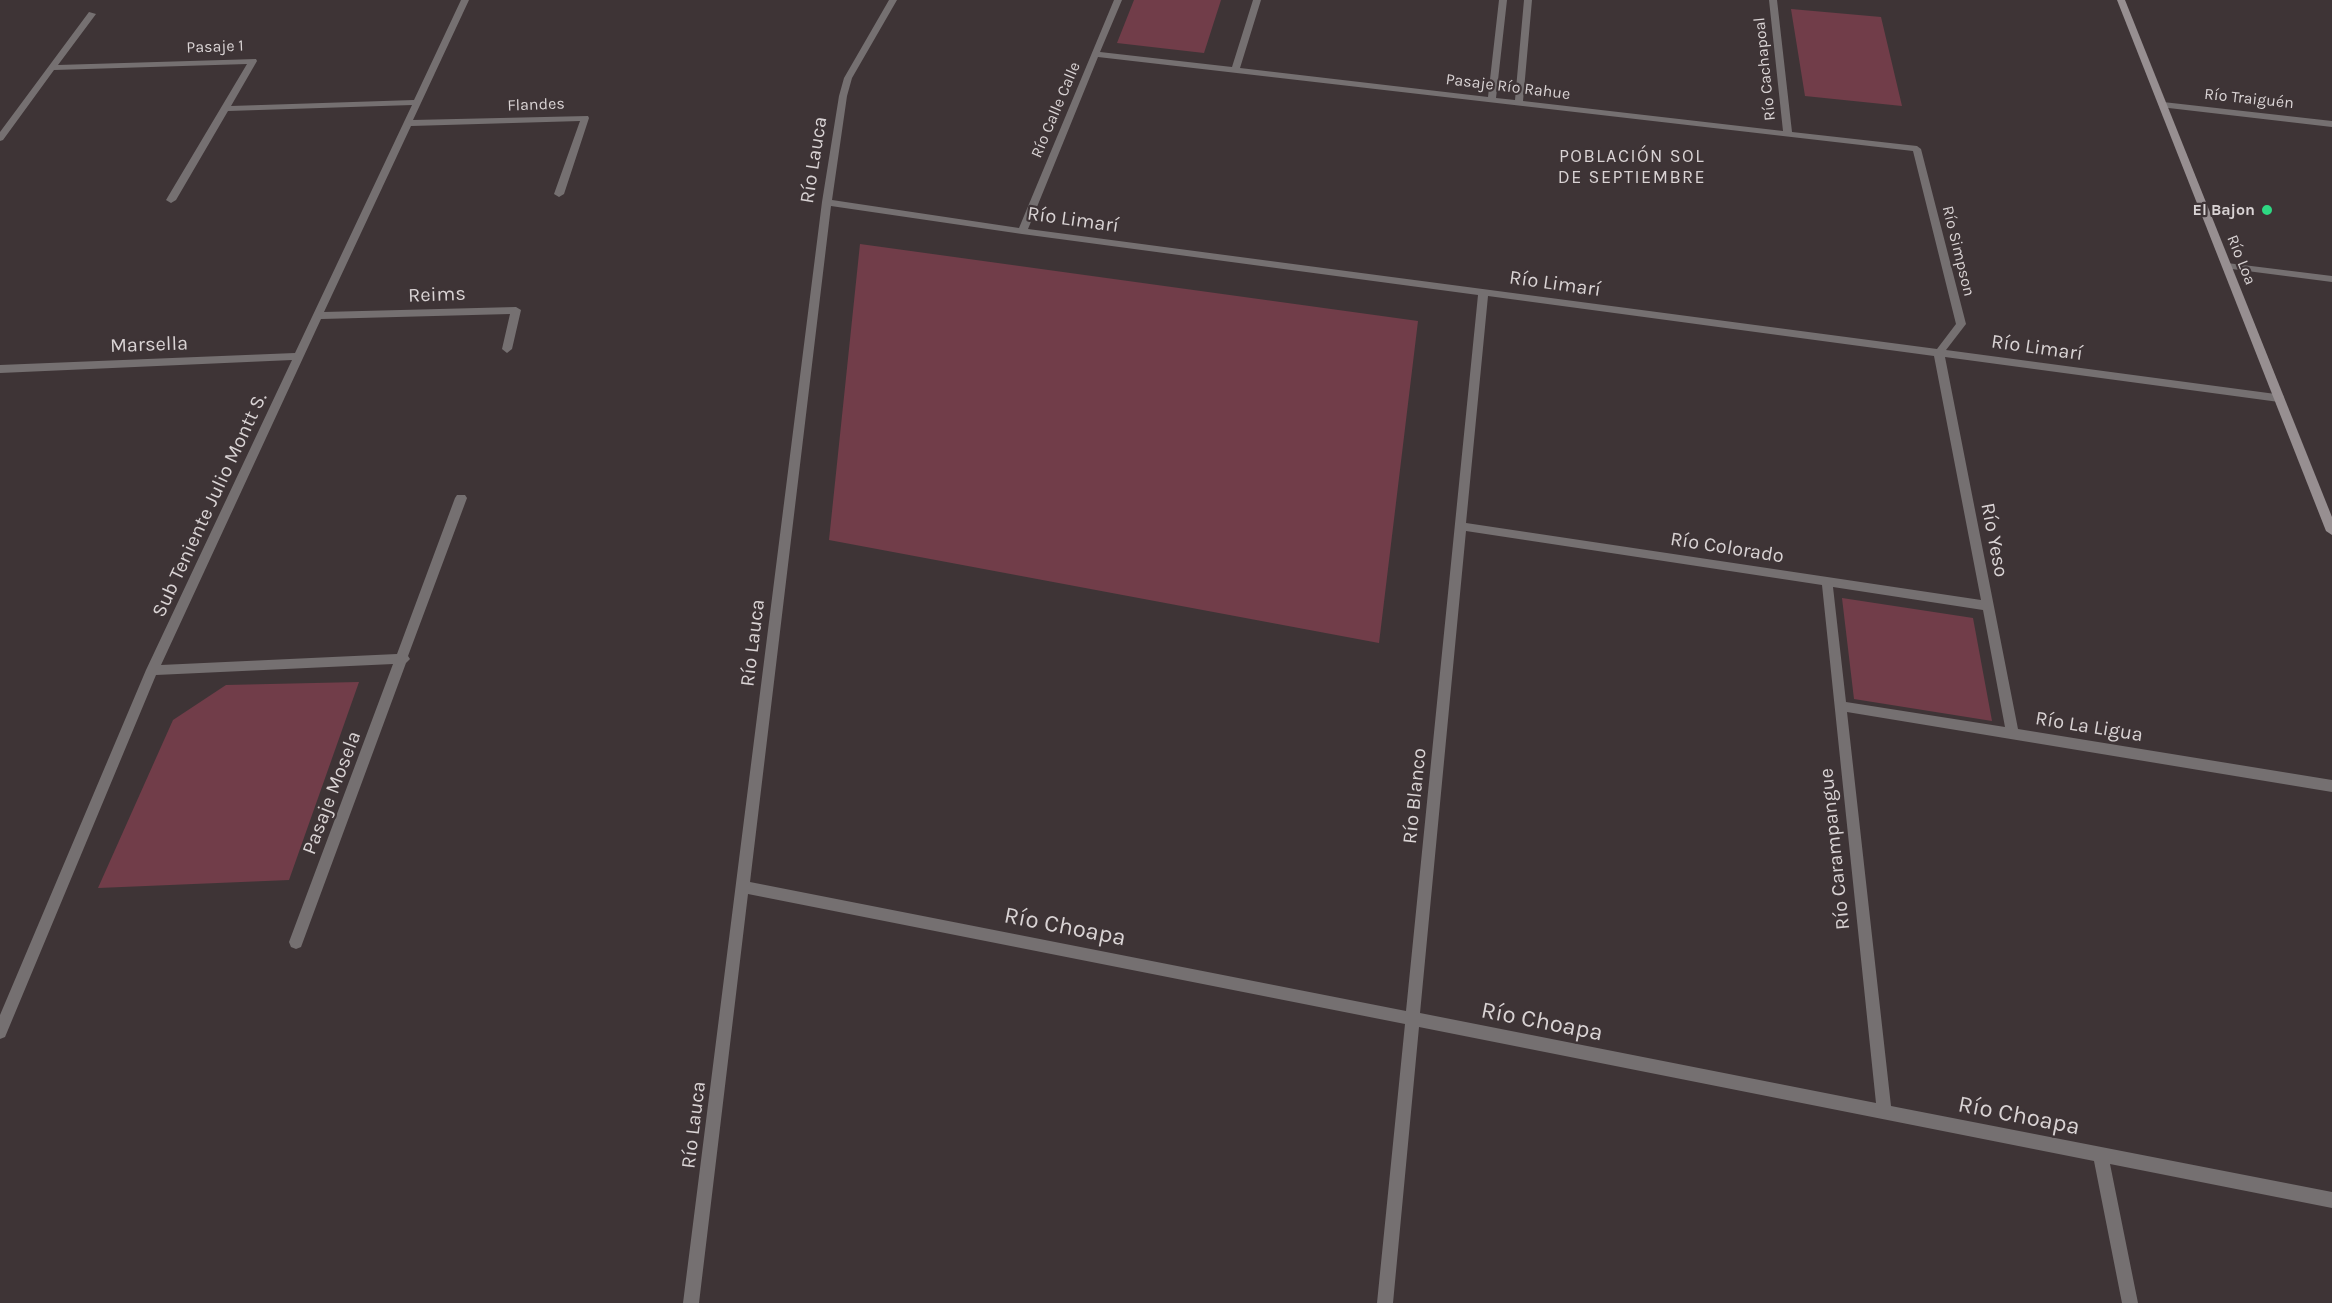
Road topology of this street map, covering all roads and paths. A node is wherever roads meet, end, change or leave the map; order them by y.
1 (465, 0) edge
2 (893, 0) edge
3 (1118, 0) edge
4 (1257, 0) edge
5 (1503, 0) edge
6 (1528, 0) edge
7 (1773, 0) edge
8 (2121, 0) edge
9 (92, 14) dead end
10 (1095, 54) junction
11 (52, 68) junction
12 (1235, 70) junction
13 (1492, 100) junction
14 (418, 102) junction
15 (1519, 103) junction
16 (2163, 105) junction
17 (225, 109) junction
18 (408, 123) junction
19 (2332, 123) edge
20 (1788, 134) junction
21 (0, 138) edge
22 (1917, 149) joint
23 (559, 194) dead end
24 (171, 200) dead end
25 (826, 202) junction
26 (1022, 231) junction
27 (2227, 266) junction
28 (2332, 279) edge
29 (1483, 293) junction
30 (319, 316) junction
31 (507, 349) dead end
32 (1939, 353) junction
33 (300, 356) junction
34 (0, 369) edge
35 (2279, 398) junction
36 (461, 498) dead end
37 (1460, 526) junction
38 (2332, 531) edge
39 (1827, 582) junction
40 (1989, 606) junction
41 (404, 658) junction
42 (152, 670) junction
43 (1841, 706) junction
44 (2013, 734) junction
45 (2332, 786) edge
46 (743, 887) junction
47 (296, 942) dead end
48 (1413, 1019) junction
49 (0, 1032) edge
50 (1884, 1112) junction
51 (2100, 1154) junction
52 (2332, 1200) edge
53 (691, 1303) edge
54 (1385, 1303) edge
55 (2130, 1303) edge

1 - 14 street, Sub Teniente Julio Montt S.
2 - 25 street, Río Lauca
3 - 10 street, Río Calle Calle
4 - 12 street
5 - 13 street
6 - 15 street
7 - 20 street, Río Cachapoal
8 - 16 main road, Río Loa
9 - 11 street
10 - 12 street, Pasaje Río Rahue
10 - 26 street, Río Calle Calle
11 - 17 street, Pasaje 1
11 - 21 street
12 - 13 street, Pasaje Río Rahue
13 - 15 street, Pasaje Río Rahue
14 - 17 street
14 - 18 street, Sub Teniente Julio Montt S.
15 - 20 street, Pasaje Río Rahue
16 - 19 street, Río Traiguén
16 - 27 main road, Río Loa
17 - 24 street, Pasaje 1
18 - 23 street, Flandes
18 - 30 street, Sub Teniente Julio Montt S.
20 - 22 street, Pasaje Río Rahue
22 - 32 street, Río Simpson
25 - 26 street, Río Limarí
25 - 46 street, Río Lauca
26 - 29 street, Río Limarí
27 - 28 street
27 - 35 main road, Río Loa
29 - 32 street, Río Limarí
29 - 37 street, Río Blanco
30 - 31 street, Reims
30 - 33 street, Sub Teniente Julio Montt S.
32 - 35 street, Río Limarí
32 - 40 street, Río Yeso
33 - 34 street, Marsella
33 - 42 street, Sub Teniente Julio Montt S.
35 - 38 main road, Río Loa
36 - 41 street, Pasaje Mosela
37 - 39 street, Río Colorado
37 - 48 street, Río Blanco
39 - 40 street, Río Colorado
39 - 43 street, Río Carampangue
40 - 44 street, Río Yeso
41 - 42 street
41 - 47 street, Pasaje Mosela
42 - 49 street, Sub Teniente Julio Montt S.
43 - 44 street, Río La Ligua
43 - 50 street, Río Carampangue
44 - 45 street, Río La Ligua
46 - 48 street, Río Choapa
46 - 53 street, Río Lauca
48 - 50 street, Río Choapa
48 - 54 street, Río Blanco
50 - 51 street, Río Choapa
51 - 52 street, Río Choapa
51 - 55 street

